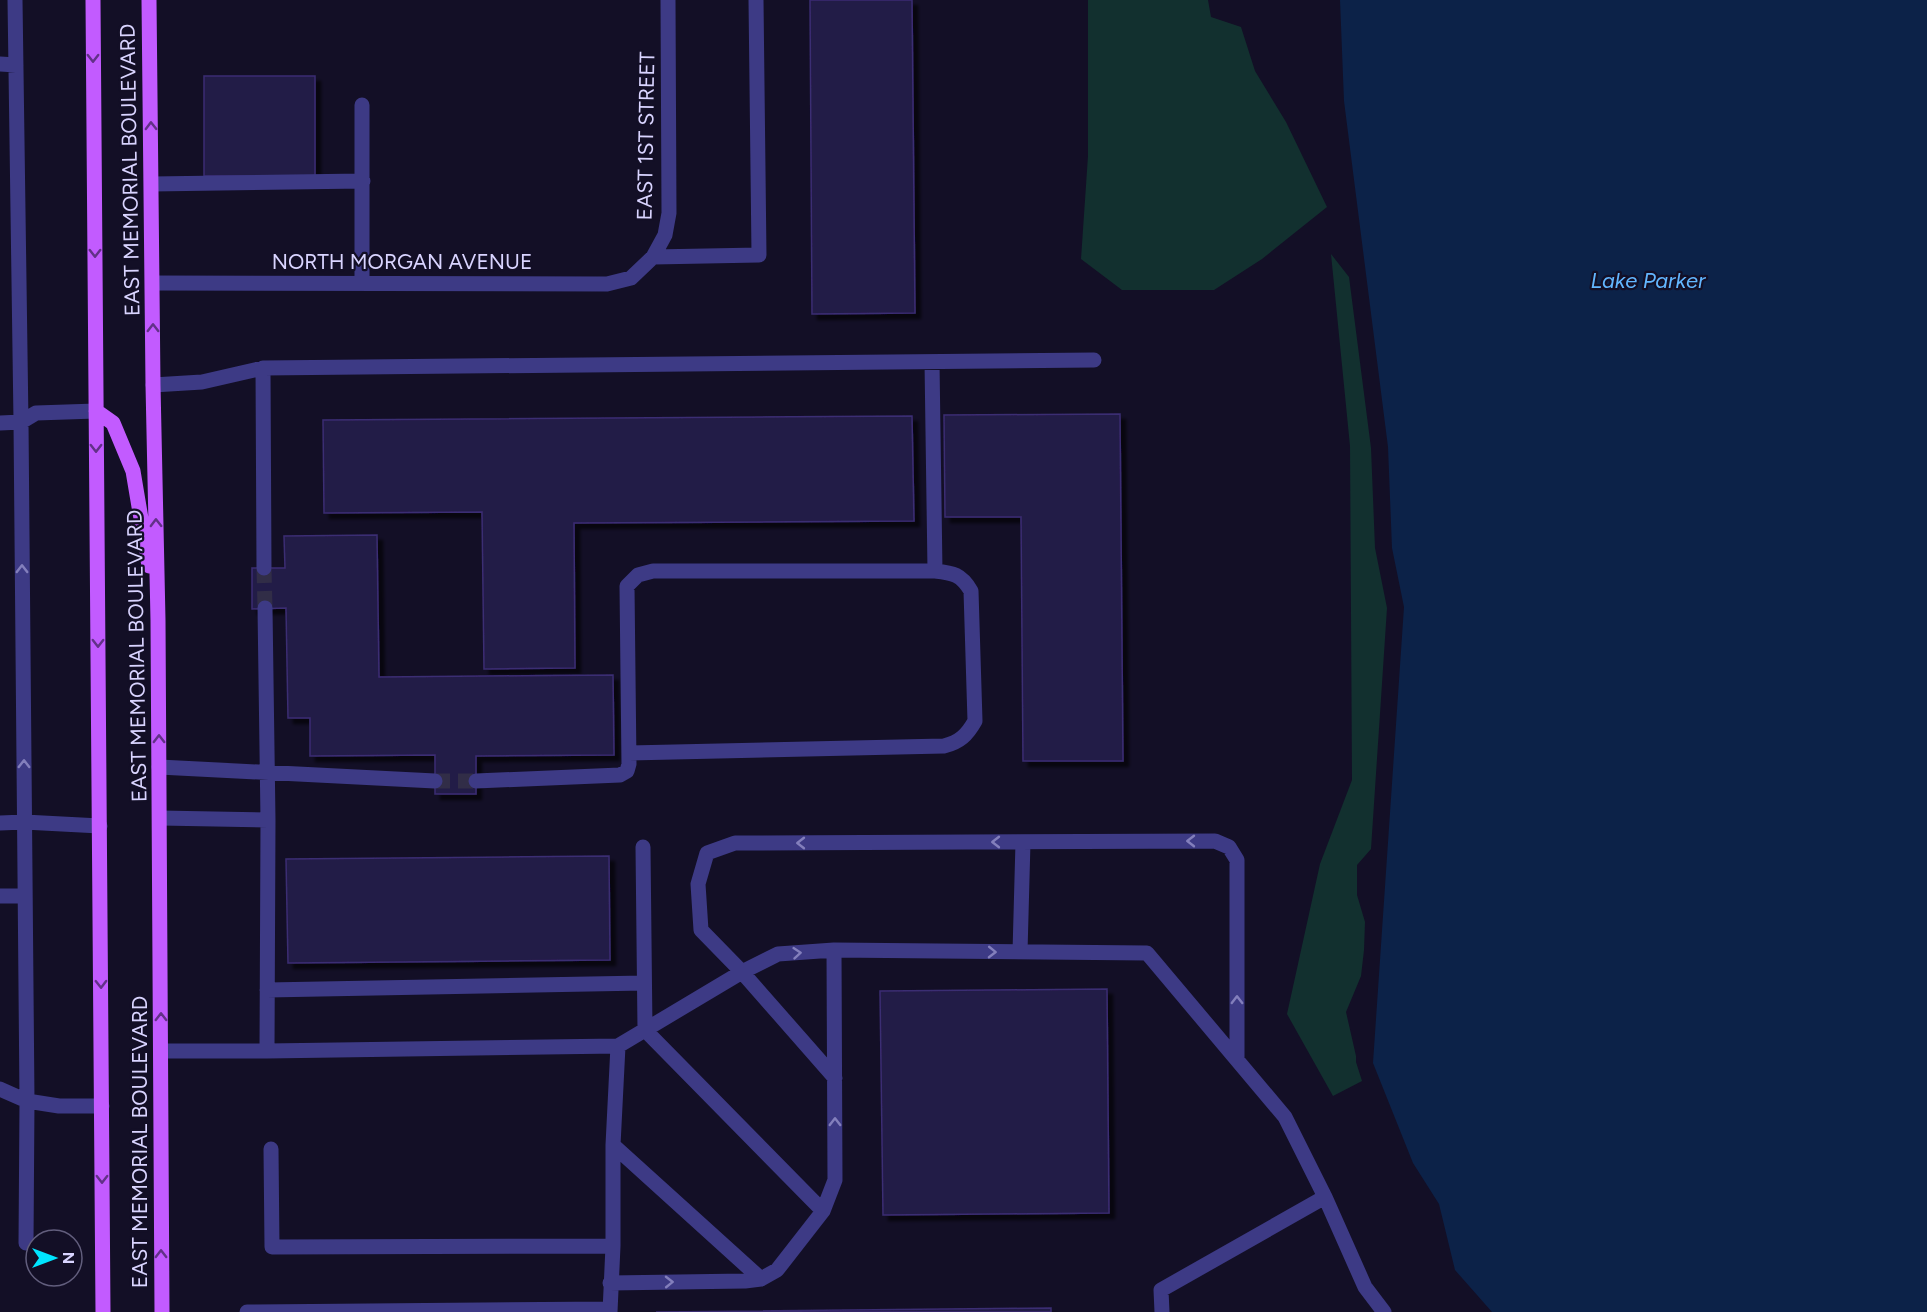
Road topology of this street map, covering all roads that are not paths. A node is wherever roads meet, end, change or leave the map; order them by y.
1 (15, 0) edge
2 (93, 0) edge
3 (149, 0) edge
4 (668, 0) edge
5 (756, 0) edge
6 (0, 64) edge
7 (16, 65) junction
8 (362, 105) dead end
9 (363, 181) junction
10 (152, 184) junction
11 (649, 261) junction
12 (153, 283) junction
13 (362, 283) junction
14 (1094, 360) dead end
15 (932, 362) junction
16 (263, 368) junction
17 (153, 385) junction
18 (96, 411) junction
19 (21, 422) junction
20 (0, 423) edge
21 (264, 568) tunnel mouth
22 (935, 571) junction
23 (265, 608) tunnel mouth
24 (158, 620) junction
25 (628, 753) junction
26 (159, 768) junction
27 (266, 772) junction
28 (435, 781) tunnel mouth
29 (476, 781) tunnel mouth
30 (160, 818) junction
31 (268, 820) junction
32 (24, 822) junction
33 (0, 823) edge
34 (100, 826) junction
35 (1023, 842) junction
36 (643, 847) dead end
37 (0, 896) edge
38 (25, 896) junction
39 (834, 950) junction
40 (1020, 952) junction
41 (742, 972) junction
42 (644, 983) junction
43 (267, 990) junction
44 (645, 1030) junction
45 (618, 1046) junction
46 (161, 1051) junction
47 (267, 1051) junction
48 (1237, 1059) junction
49 (835, 1078) junction
50 (0, 1089) edge
51 (27, 1101) junction
52 (102, 1106) junction
53 (613, 1146) junction
54 (271, 1149) dead end
55 (1325, 1197) junction
56 (823, 1211) junction
57 (26, 1228) edge
58 (613, 1246) junction
59 (761, 1279) junction
60 (610, 1283) junction
61 (610, 1311) edge
62 (103, 1312) edge
63 (162, 1312) edge
64 (247, 1312) edge
65 (1162, 1312) edge
66 (1384, 1312) edge

1 - 7 street
2 -> 18 main road, EAST MEMORIAL BOULEVARD
10 -> 3 main road, EAST MEMORIAL BOULEVARD
4 - 11 street, EAST 1ST STREET
5 - 11 street
6 - 7 street
7 - 19 street
8 - 9 street
9 - 10 street
9 - 13 street
10 - 12 main road, EAST MEMORIAL BOULEVARD
11 - 13 street, NORTH MORGAN AVENUE
12 - 13 street, NORTH MORGAN AVENUE
17 -> 12 main road, EAST MEMORIAL BOULEVARD
14 - 15 street
15 - 16 street
15 - 22 street
16 - 17 street
16 - 21 street
24 -> 17 main road, EAST MEMORIAL BOULEVARD
18 - 19 street
18 - 24 main road
18 -> 34 main road, EAST MEMORIAL BOULEVARD
19 - 20 street
32 -> 19 street
22 - 25 street
22 - 25 street
23 - 27 street
26 -> 24 main road, EAST MEMORIAL BOULEVARD
25 - 29 street
26 - 27 street
26 - 30 main road, EAST MEMORIAL BOULEVARD
27 - 28 street
27 - 31 street
30 - 31 street
46 -> 30 main road, EAST MEMORIAL BOULEVARD
31 - 43 street
32 - 33 street
32 - 34 street
32 - 38 street
34 -> 52 main road, EAST MEMORIAL BOULEVARD
35 - 40 street
35 -> 41 street
48 -> 35 street
36 - 42 street
37 - 38 street
38 - 51 street
39 -> 40 street
41 -> 39 street
39 - 49 street
40 - 48 street
41 - 44 street
41 - 49 street
42 - 43 street
42 - 44 street
43 - 47 street
44 - 45 street
44 - 56 street
45 - 47 street
45 - 53 street
46 - 47 street
63 -> 46 main road, EAST MEMORIAL BOULEVARD
48 - 55 street
56 -> 49 street
50 - 51 street
51 - 52 street
51 - 57 street
52 -> 62 main road, EAST MEMORIAL BOULEVARD
53 - 58 street
53 - 59 street
54 - 58 street
55 - 65 street
55 - 66 street
56 - 59 street
58 - 60 street
60 -> 59 street
60 - 61 street
61 - 64 street

